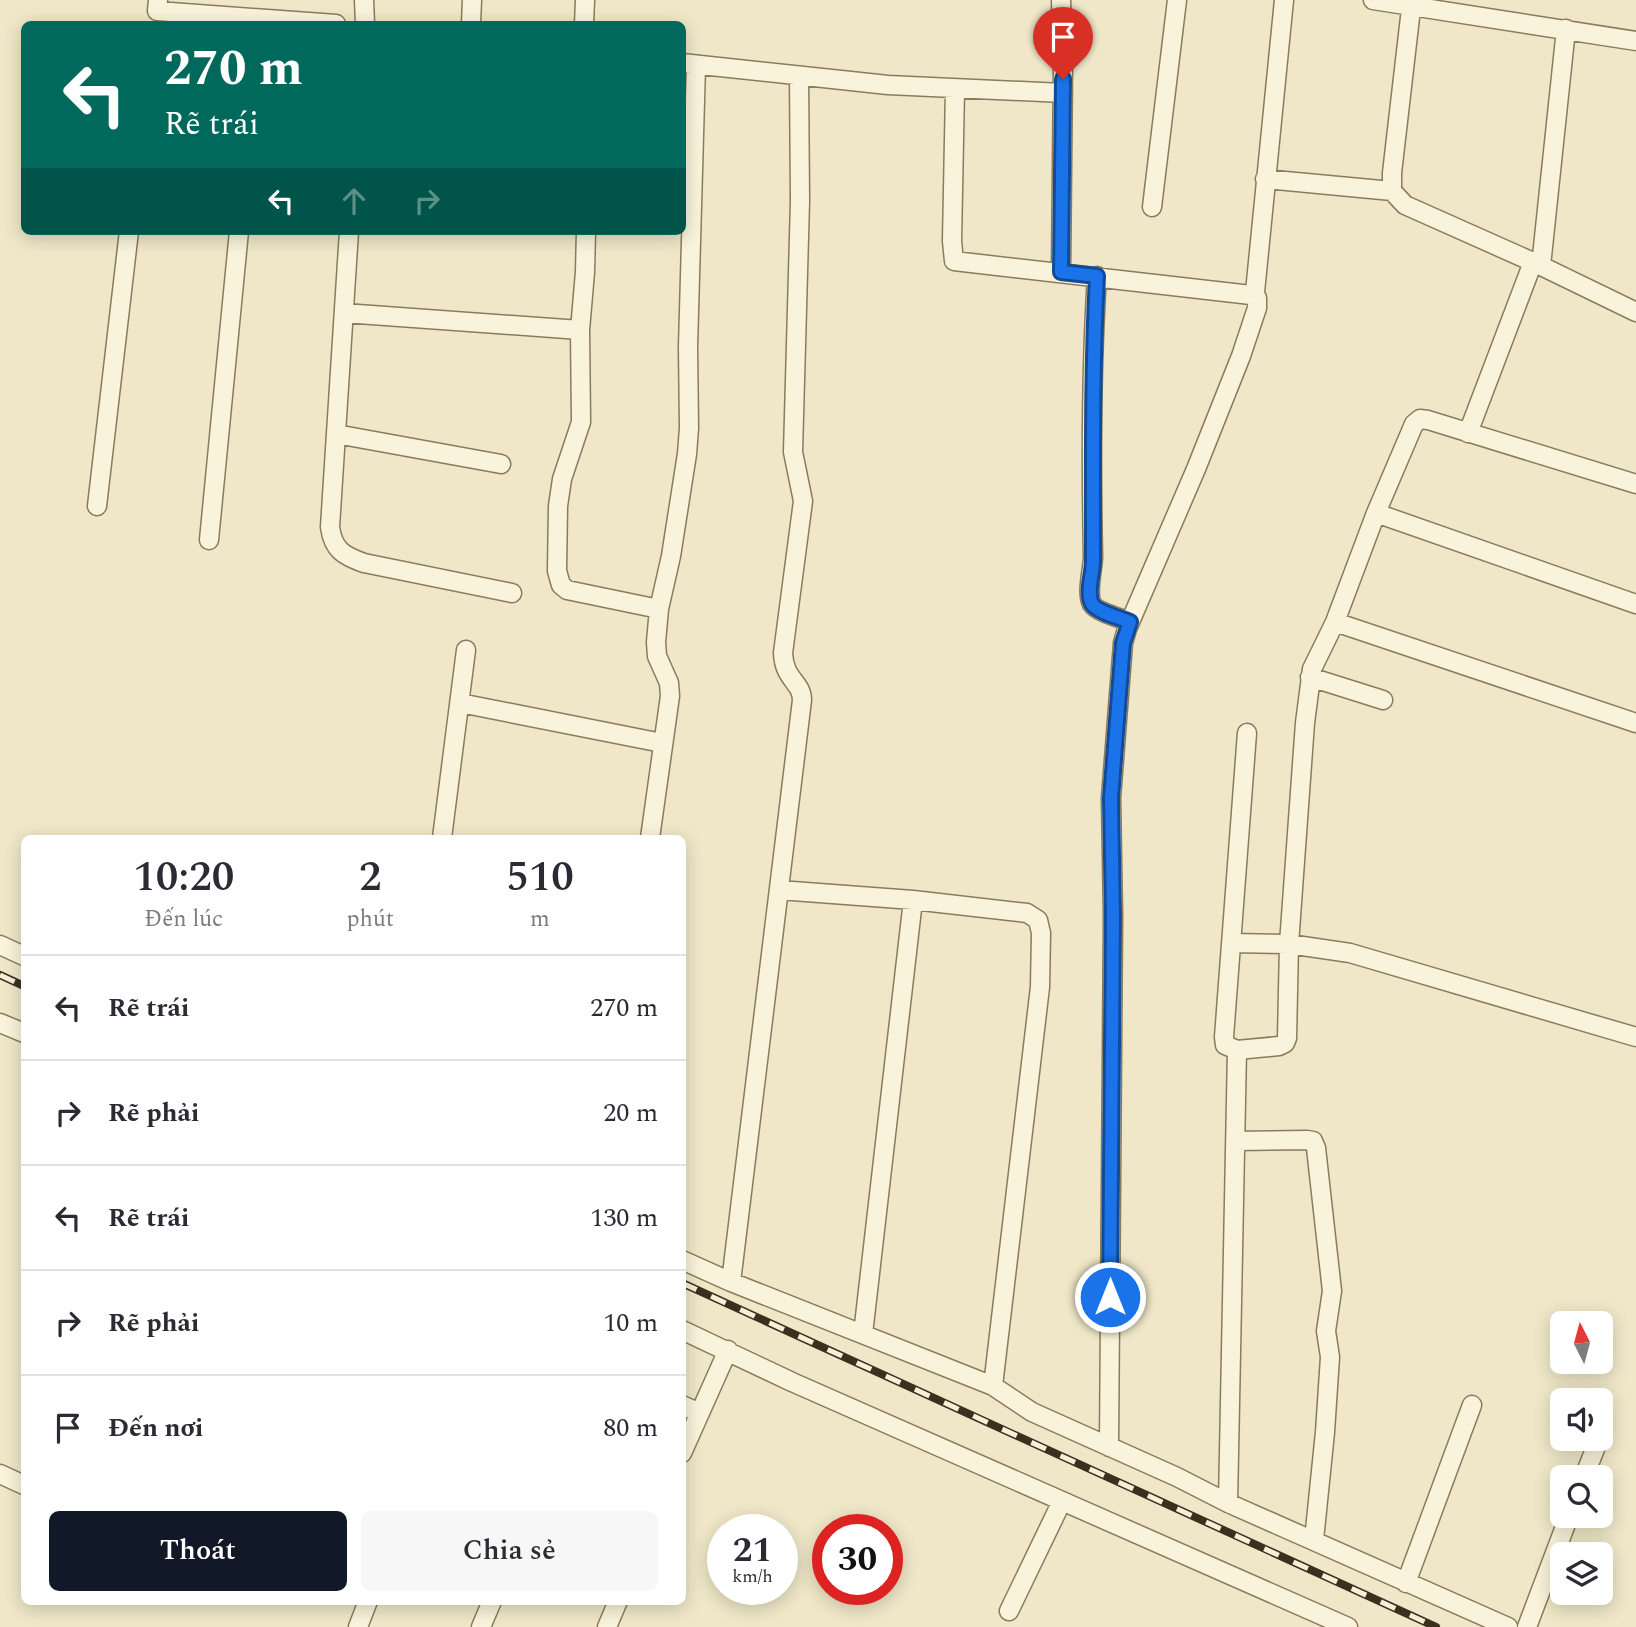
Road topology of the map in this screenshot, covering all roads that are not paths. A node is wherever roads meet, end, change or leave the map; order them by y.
1 (365, 0) edge
2 (472, 0) edge
3 (585, 0) edge
4 (1061, 0) edge
5 (1177, 0) edge
6 (1284, 0) edge
7 (1373, 0) edge
8 (1412, 2) edge
9 (157, 12) edge
10 (249, 21) edge
11 (365, 21) edge
12 (471, 21) edge
13 (584, 21) edge
14 (1566, 29) junction
15 (1636, 41) edge
16 (689, 64) edge
17 (799, 76) junction
18 (955, 89) junction
19 (1063, 93) junction
20 (1265, 179) junction
21 (1392, 191) junction
22 (1152, 207) dead end
23 (129, 235) edge
24 (239, 235) edge
25 (349, 235) edge
26 (586, 235) edge
27 (1537, 264) junction
28 (1061, 272) junction
29 (1097, 276) junction
30 (1254, 293) junction
31 (1636, 312) edge
32 (344, 313) junction
33 (580, 330) junction
34 (1468, 433) junction
35 (336, 434) junction
36 (501, 464) dead end
37 (1636, 484) edge
38 (97, 506) dead end
39 (1376, 513) junction
40 (209, 540) dead end
41 (512, 593) dead end
42 (1636, 604) edge
43 (659, 609) junction
44 (1130, 622) junction
45 (1335, 622) junction
46 (466, 650) dead end
47 (1310, 677) junction
48 (1383, 700) dead end
49 (460, 703) junction
50 (1636, 723) edge
51 (1247, 733) dead end
52 (662, 743) junction
53 (442, 835) edge
54 (650, 835) edge
55 (779, 890) junction
56 (913, 900) junction
57 (1231, 943) junction
58 (1289, 944) junction
59 (0, 945) edge
60 (21, 955) edge
61 (0, 1023) edge
62 (21, 1032) edge
63 (1636, 1037) edge
64 (1237, 1050) junction
65 (1236, 1141) junction
66 (686, 1263) edge
67 (731, 1282) junction
68 (686, 1331) edge
69 (863, 1334) junction
70 (728, 1350) junction
71 (993, 1386) junction
72 (1472, 1405) dead end
73 (686, 1407) edge
74 (700, 1413) junction
75 (686, 1444) edge
76 (1109, 1447) junction
77 (0, 1474) edge
78 (21, 1484) edge
79 (1062, 1501) junction
80 (1228, 1503) junction
81 (1564, 1528) edge
82 (1314, 1540) junction
83 (1406, 1583) junction
84 (366, 1605) edge
85 (490, 1605) edge
86 (616, 1605) edge
87 (1009, 1611) dead end
88 (358, 1627) edge
89 (481, 1627) edge
90 (607, 1627) edge
91 (1348, 1627) edge
92 (1508, 1627) edge
93 (1527, 1627) edge

1 - 11 street
2 - 12 street
3 - 13 street
4 - 19 street
5 - 22 street
6 - 20 street
7 - 8 street
8 - 14 street
8 - 21 street
9 - 10 street
14 - 15 street
14 - 27 street
16 - 17 street
16 - 43 street
17 - 18 street
17 - 55 street
18 - 19 street
18 - 28 street
19 - 28 street
20 - 21 street
20 - 30 street
21 - 27 street
23 - 38 street
24 - 40 street
25 - 32 street
26 - 33 street
27 - 31 street
27 - 34 street
28 - 29 street
29 - 30 street
29 - 44 street
30 - 44 street
32 - 33 street
32 - 35 street
33 - 43 street
34 - 37 street
34 - 39 street
35 - 36 street
35 - 41 street
39 - 42 street
39 - 45 street
43 - 52 street
44 - 76 street
45 - 47 street
45 - 50 street
46 - 49 street
47 - 48 street
47 - 58 street
49 - 52 street
49 - 53 street
51 - 57 street
52 - 54 street
55 - 56 street
55 - 67 street
56 - 69 street
56 - 71 street
57 - 58 street
57 - 64 street
58 - 63 street
58 - 64 street
59 - 60 street
61 - 62 street
64 - 65 street
65 - 80 street
65 - 82 street
66 - 67 street
67 - 69 street
68 - 70 street
69 - 71 street
70 - 74 street
70 - 79 street
71 - 76 street
72 - 83 street
73 - 74 street
74 - 75 street
76 - 80 street
77 - 78 street
79 - 87 street
79 - 91 street
80 - 82 street
81 - 93 street
82 - 83 street
83 - 92 street
84 - 88 street
85 - 89 street
86 - 90 street

